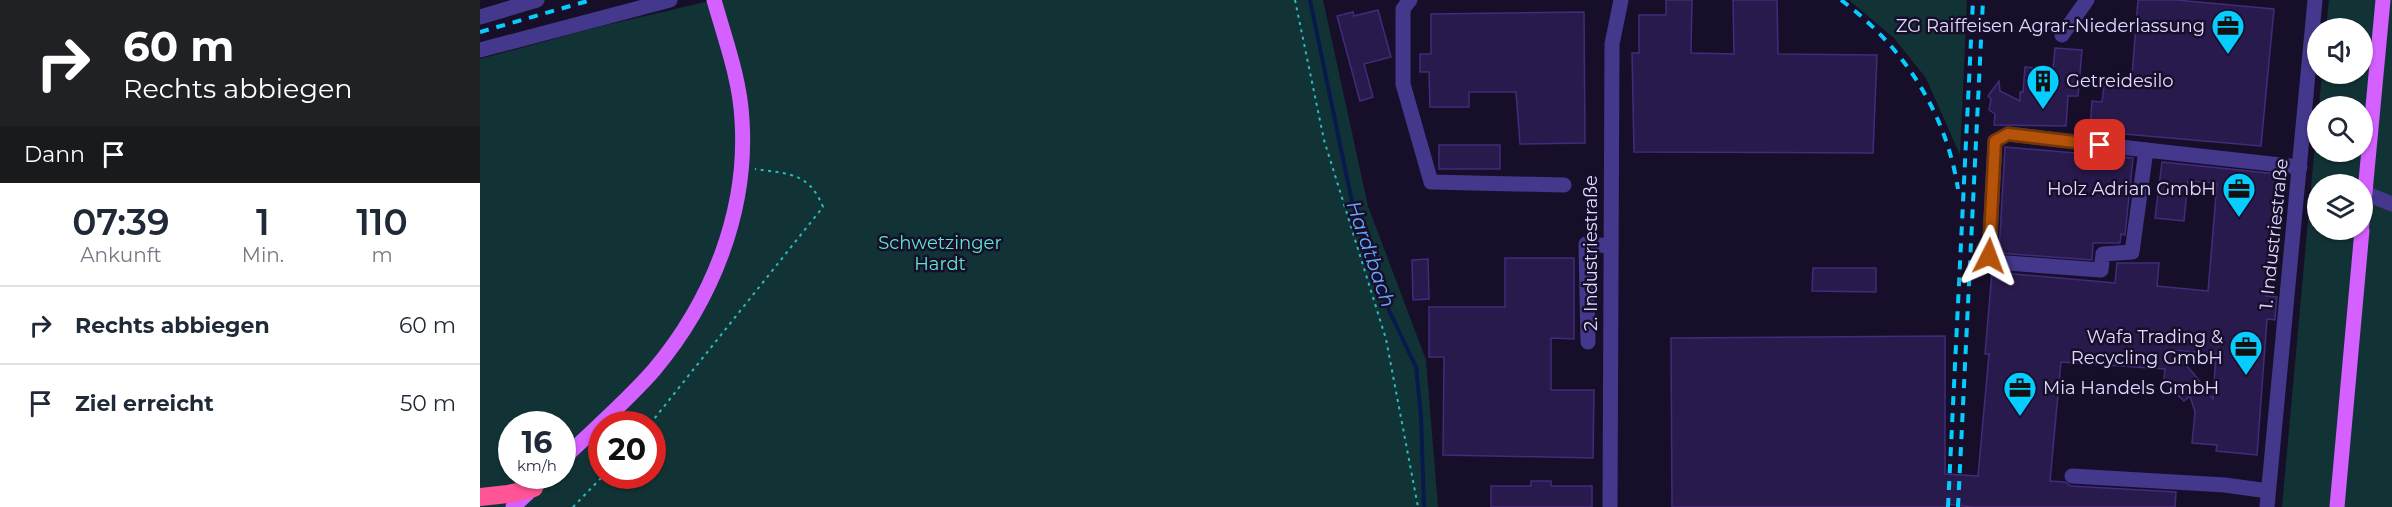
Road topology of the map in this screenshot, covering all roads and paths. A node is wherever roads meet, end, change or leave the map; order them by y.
1 (537, 0) edge
2 (670, 0) edge
3 (714, 0) edge
4 (1295, 0) edge
5 (1410, 0) edge
6 (1622, 0) edge
7 (2087, 0) edge
8 (2315, 0) edge
9 (2383, 0) edge
10 (480, 17) edge
11 (2062, 35) dead end
12 (480, 50) edge
13 (2146, 150) junction
14 (743, 167) junction
15 (2300, 167) junction
16 (2367, 174) edge
17 (1564, 185) dead end
18 (2373, 196) edge
19 (2392, 204) edge
20 (2361, 240) edge
21 (1611, 246) junction
22 (1588, 342) dead end
23 (660, 411) edge
24 (576, 446) edge
25 (2072, 476) dead end
26 (521, 489) edge
27 (532, 489) edge
28 (590, 489) edge
29 (2268, 491) junction
30 (480, 497) edge
31 (513, 507) edge
32 (573, 507) edge
33 (1418, 507) edge
34 (1610, 507) edge
35 (2267, 507) edge
36 (2337, 507) edge

1 - 10 street
2 - 12 street
3 - 14 main road
4 - 33 path
5 - 17 street
6 - 21 street, 2. Industriestraße
7 - 11 street
8 - 15 street, 1. Industriestraße
9 - 16 main road
13 - 13 street
13 - 15 street
14 - 23 path
14 - 24 main road
15 - 29 street, 1. Industriestraße
18 - 19 street
20 - 36 main road
21 - 22 street
21 - 34 street, 2. Industriestraße
25 - 29 street
26 - 30 highway
27 - 31 main road
28 - 32 path
29 - 35 street, 1. Industriestraße

